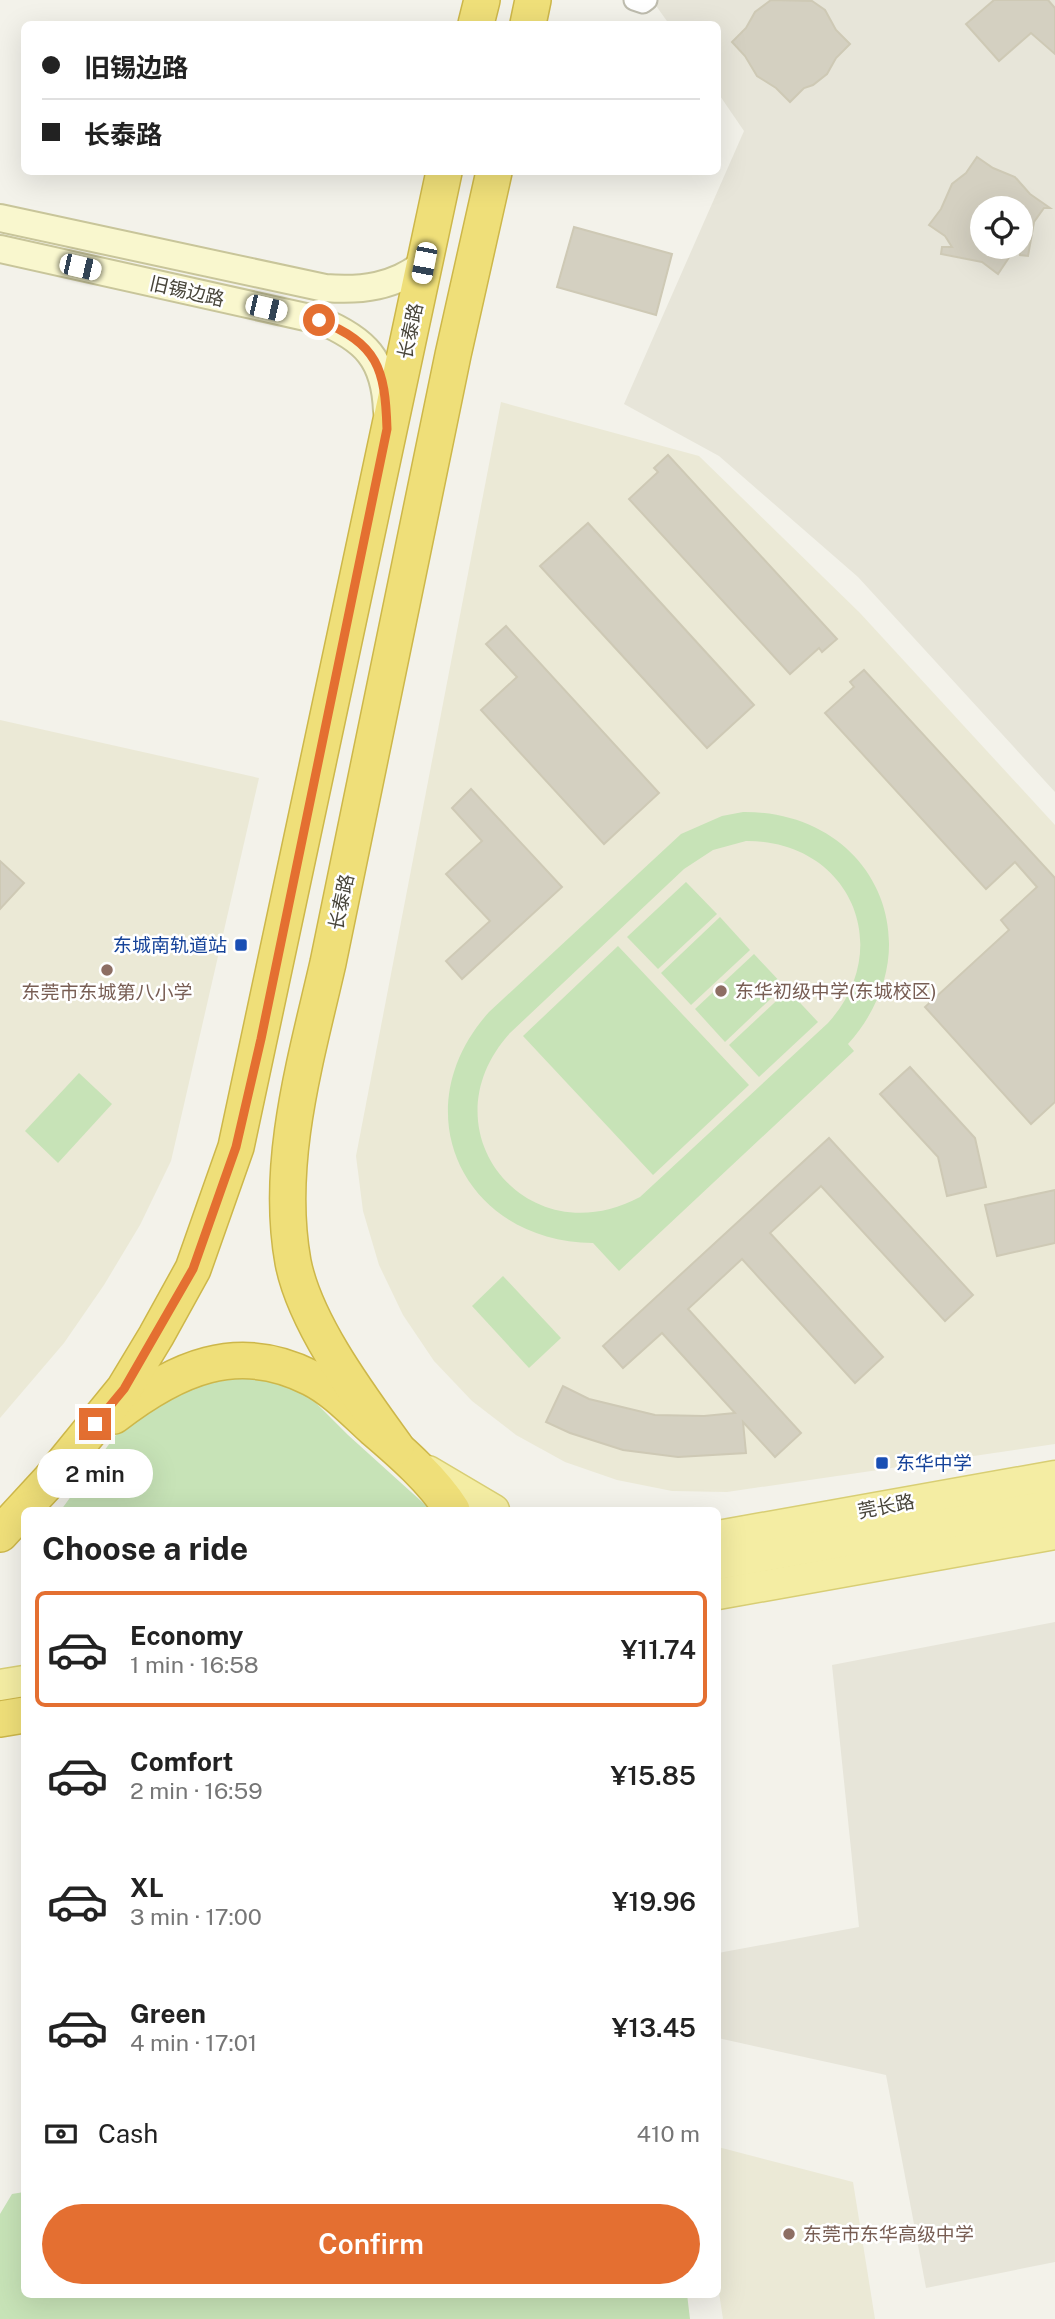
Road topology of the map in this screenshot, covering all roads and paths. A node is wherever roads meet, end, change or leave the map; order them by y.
1 (482, 0) edge
2 (533, 0) edge
3 (634, 0) edge
4 (647, 0) edge
5 (477, 21) edge
6 (529, 21) edge
7 (443, 175) edge
8 (493, 175) edge
9 (0, 218) edge
10 (0, 249) edge
11 (424, 263) junction
12 (387, 429) junction
13 (80, 1442) junction
14 (396, 1447) junction
15 (1055, 1476) edge
16 (45, 1496) edge
17 (1055, 1505) edge
18 (449, 1507) edge
19 (489, 1507) edge
20 (21, 1516) edge
21 (0, 1534) edge
22 (1055, 1534) edge
23 (721, 1535) edge
24 (721, 1563) edge
25 (721, 1593) edge
26 (21, 1682) edge
27 (0, 1685) edge
28 (21, 1716) edge
29 (0, 1719) edge

1 - 5 highway
2 - 6 highway
3 - 4 street
7 - 11 highway, 长泰路
8 - 14 highway, 长泰路
9 - 11 street, 旧锡边路
10 - 12 street, 旧锡边路
11 - 12 highway, 长泰路
12 - 13 highway, 长泰路
13 - 14 highway
13 - 16 highway
14 - 18 highway
14 - 19 main road
15 - 23 main road, 莞长路
17 - 24 main road, 莞长路
20 - 21 highway
22 - 25 main road
26 - 27 main road
28 - 29 highway

